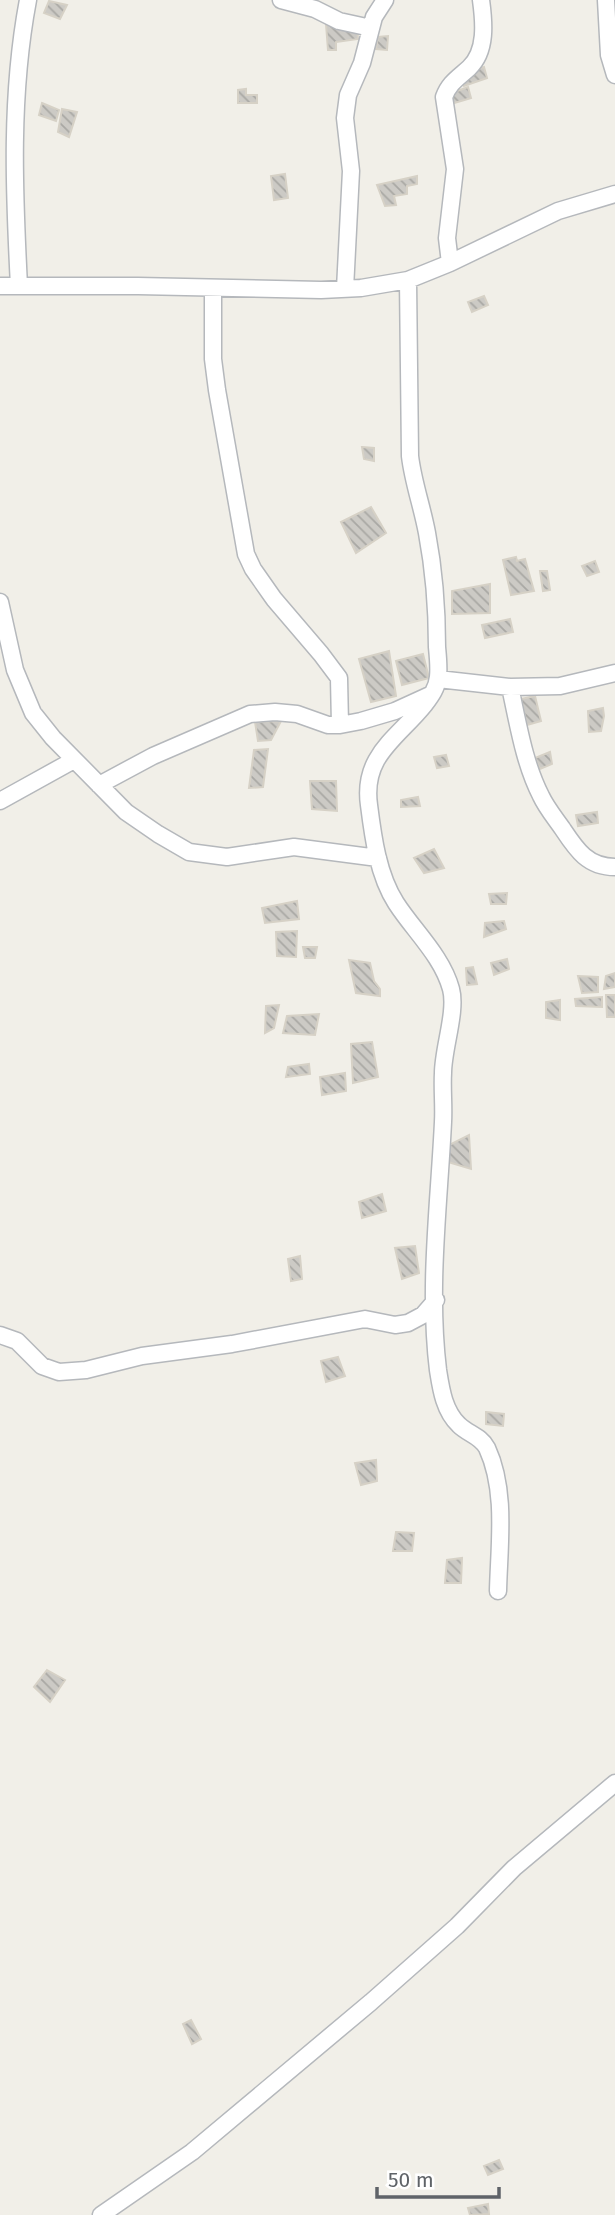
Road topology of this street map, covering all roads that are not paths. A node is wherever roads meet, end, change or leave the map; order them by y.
1 (28, 0) edge
2 (281, 0) edge
3 (385, 0) edge
4 (481, 0) edge
5 (606, 0) edge
6 (371, 28) junction
7 (615, 75) edge
8 (615, 194) edge
9 (450, 262) junction
10 (408, 280) junction
11 (0, 286) edge
12 (19, 286) junction
13 (213, 288) junction
14 (345, 289) junction
15 (0, 602) edge
16 (615, 673) edge
17 (436, 686) junction
18 (510, 687) junction
19 (340, 724) junction
20 (74, 760) junction
21 (99, 785) junction
22 (0, 801) edge
23 (378, 858) junction
24 (615, 867) edge
25 (436, 1300) junction
26 (0, 1335) edge
27 (498, 1591) dead end
28 (615, 1783) edge
29 (101, 2215) edge

1 - 12 street
2 - 6 street
3 - 6 street
4 - 9 street
5 - 7 street
6 - 14 street
8 - 9 street
9 - 10 street
10 - 14 street
10 - 17 street
11 - 12 street
12 - 13 street
13 - 14 street
13 - 19 street
15 - 20 street
16 - 18 street
17 - 18 street
17 - 19 street
17 - 23 street
18 - 24 street
19 - 21 street
20 - 21 street
20 - 22 street
21 - 23 street
23 - 25 street
25 - 26 street
25 - 27 street
28 - 29 street

